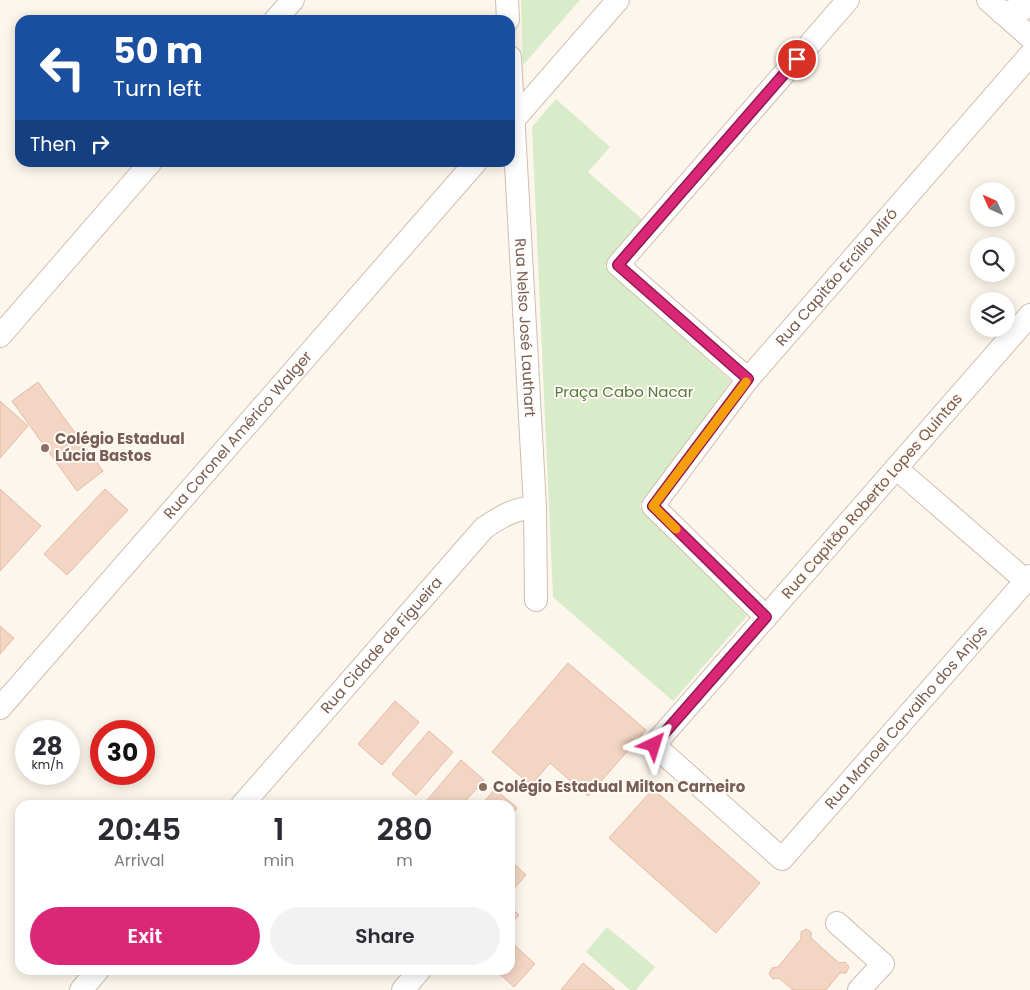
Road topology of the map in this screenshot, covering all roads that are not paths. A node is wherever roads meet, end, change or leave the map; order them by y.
1 (293, 0) edge
2 (507, 0) edge
3 (618, 0) edge
4 (848, 0) edge
5 (995, 6) edge
6 (1030, 7) edge
7 (280, 15) edge
8 (508, 15) edge
9 (1030, 37) edge
10 (1030, 55) edge
11 (515, 119) edge
12 (147, 167) edge
13 (472, 167) edge
14 (515, 167) edge
15 (1030, 315) edge
16 (0, 336) edge
17 (748, 379) junction
18 (896, 468) junction
19 (535, 507) junction
20 (1028, 578) edge
21 (536, 600) dead end
22 (766, 617) junction
23 (0, 708) edge
24 (654, 745) joint
25 (246, 800) edge
26 (836, 923) dead end
27 (94, 975) edge
28 (416, 975) edge
29 (80, 990) edge
30 (403, 990) edge
31 (860, 990) edge

1 - 7 street
2 - 8 street
3 - 11 street
4 - 17 street
5 - 6 street
5 - 9 street
10 - 17 street, Rua Capitão Ercílio Miró
12 - 16 street
13 - 23 street, Rua Coronel Américo Walger
14 - 19 street, Rua Nelso José Lauthart
15 - 18 street, Rua Capitão Roberto Lopes Quintas
17 - 22 street, Rua Capitão Ercílio Miró
18 - 20 street
18 - 22 street, Rua Capitão Roberto Lopes Quintas
19 - 21 street, Rua Nelso José Lauthart
19 - 25 street, Rua Cidade de Figueira
20 - 24 street, Rua Manoel Carvalho dos Anjos
22 - 24 street, Rua Capitão Roberto Lopes Quintas
26 - 31 street
27 - 29 street
28 - 30 street

